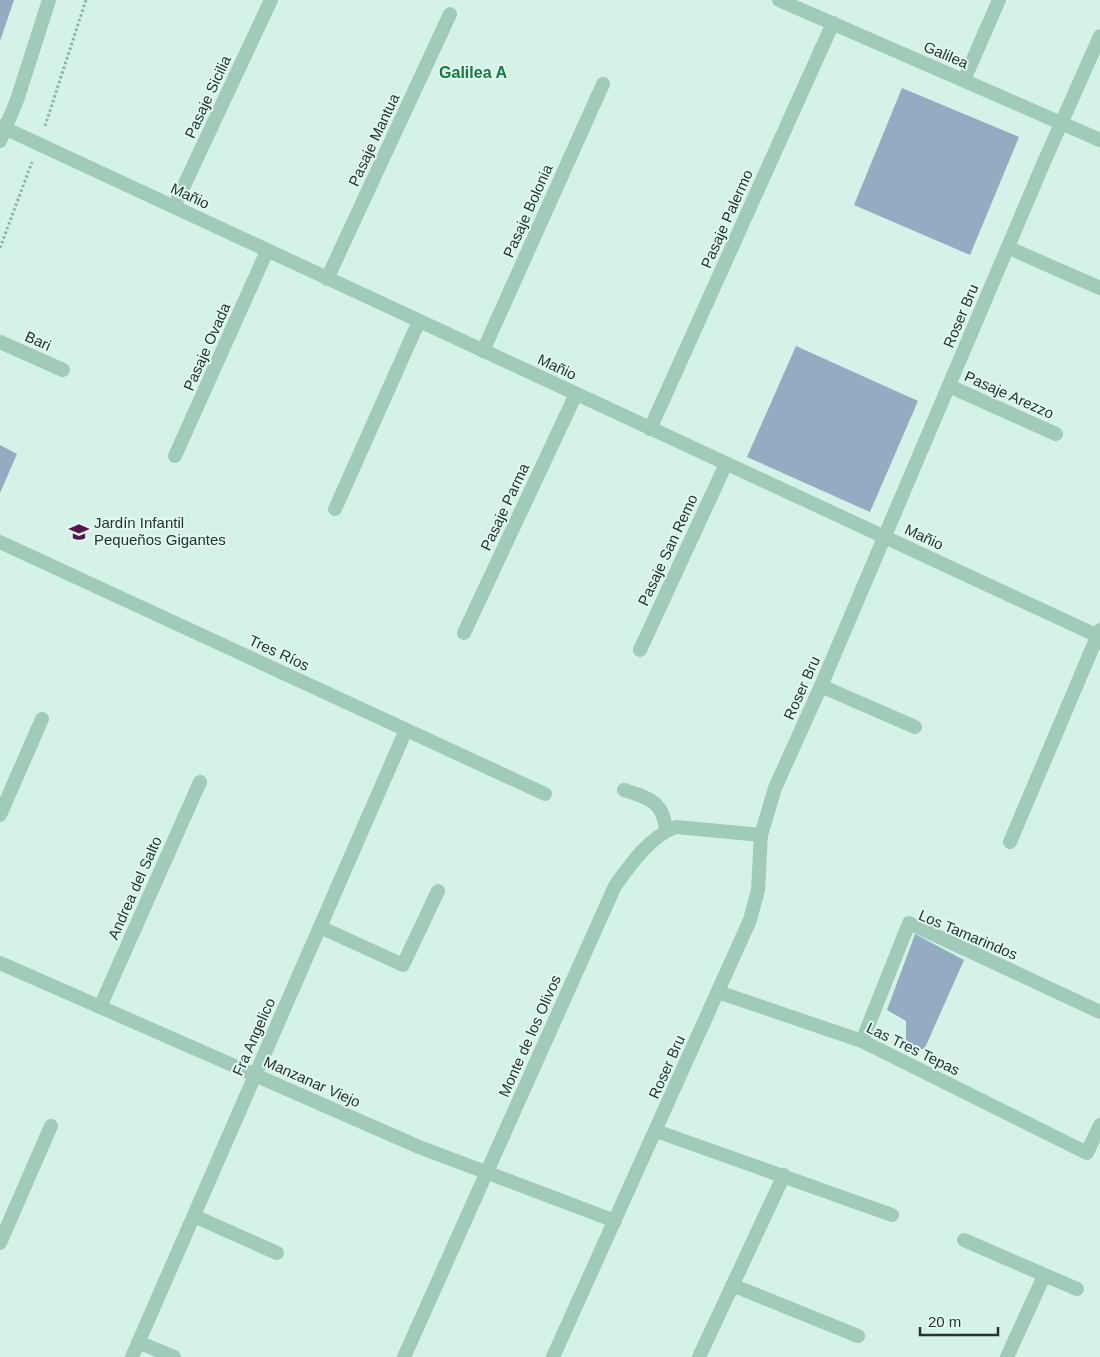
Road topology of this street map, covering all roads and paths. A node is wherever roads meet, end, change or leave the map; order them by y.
1 (49, 0) edge
2 (271, 0) edge
3 (779, 0) edge
4 (999, 0) edge
5 (811, 6) edge
6 (450, 14) dead end
7 (833, 23) junction
8 (1100, 36) edge
9 (964, 80) junction
10 (603, 84) dead end
11 (1063, 123) junction
12 (2, 132) edge
13 (1100, 140) edge
14 (174, 207) junction
15 (1009, 248) junction
16 (268, 251) junction
17 (327, 278) junction
18 (1100, 288) edge
19 (419, 321) junction
20 (0, 342) edge
21 (483, 351) junction
22 (63, 370) dead end
23 (949, 386) junction
24 (576, 394) junction
25 (650, 429) junction
26 (1056, 434) dead end
27 (175, 456) dead end
28 (726, 464) junction
29 (335, 509) dead end
30 (884, 536) junction
31 (0, 542) edge
32 (464, 633) dead end
33 (1099, 634) edge
34 (640, 650) dead end
35 (822, 686) junction
36 (42, 719) dead end
37 (915, 726) dead end
38 (406, 730) junction
39 (200, 782) dead end
40 (624, 790) dead end
41 (545, 794) dead end
42 (0, 815) edge
43 (666, 830) junction
44 (762, 835) junction
45 (1010, 842) dead end
46 (438, 891) dead end
47 (320, 927) junction
48 (0, 963) edge
49 (718, 992) junction
50 (100, 1007) junction
51 (1100, 1012) edge
52 (862, 1041) junction
53 (255, 1076) junction
54 (1100, 1125) edge
55 (51, 1126) dead end
56 (656, 1131) junction
57 (487, 1173) junction
58 (784, 1175) junction
59 (892, 1215) dead end
60 (194, 1216) junction
61 (615, 1221) junction
62 (964, 1240) dead end
63 (0, 1243) edge
64 (277, 1253) dead end
65 (1044, 1276) junction
66 (732, 1285) junction
67 (1077, 1289) dead end
68 (858, 1336) dead end
69 (138, 1342) junction
70 (132, 1357) edge
71 (174, 1357) edge
72 (404, 1357) edge
73 (552, 1357) edge
74 (699, 1357) edge
75 (1008, 1357) edge

1 - 12 street
2 - 14 street, Pasaje Sicilia
3 - 5 street, Galilea
4 - 9 street
5 - 7 street, Galilea
6 - 17 street, Pasaje Mantua
7 - 9 street, Galilea
7 - 25 street, Pasaje Palermo
8 - 11 street, Roser Bru
9 - 11 street, Galilea
10 - 21 street, Pasaje Bolonia
11 - 13 street, Galilea
11 - 15 street, Roser Bru
12 - 14 street, Mañio
14 - 16 street, Mañio
15 - 18 street
15 - 23 street, Roser Bru
16 - 17 street, Mañio
16 - 27 street, Pasaje Ovada
17 - 19 street, Mañio
19 - 21 street, Mañio
19 - 29 street
20 - 22 street, Bari
21 - 24 street, Mañio
23 - 26 street, Pasaje Arezzo
23 - 30 street, Roser Bru
24 - 25 street, Mañio
24 - 32 street, Pasaje Parma
25 - 28 street, Mañio
28 - 30 street, Mañio
28 - 34 street, Pasaje San Remo
30 - 33 street, Mañio
30 - 35 street, Roser Bru
31 - 38 street, Tres Ríos
33 - 45 street
35 - 37 street
35 - 44 street, Roser Bru
36 - 42 street
38 - 41 street, Tres Ríos
38 - 47 street, Fra Angelico
39 - 50 street, Andrea del Salto
40 - 43 street
43 - 44 street
43 - 57 street, Monte de los Olivos
44 - 49 street, Roser Bru
46 - 47 street
47 - 53 street, Fra Angelico
48 - 50 street, Manzanar Viejo
49 - 52 street, Las Tres Tepas
49 - 56 street, Roser Bru
50 - 53 street, Manzanar Viejo
51 - 52 street, Los Tamarindos
52 - 54 street, Las Tres Tepas
53 - 57 street, Manzanar Viejo
53 - 60 street, Fra Angelico
55 - 63 street
56 - 58 street
56 - 61 street, Roser Bru
57 - 61 street, Manzanar Viejo
57 - 72 street, Monte de los Olivos
58 - 59 street
58 - 66 street
60 - 64 street
60 - 69 street, Fra Angelico
61 - 73 street, Roser Bru
62 - 65 street
65 - 67 street
65 - 75 street
66 - 68 street
66 - 74 street
69 - 70 street, Fra Angelico
69 - 71 street

